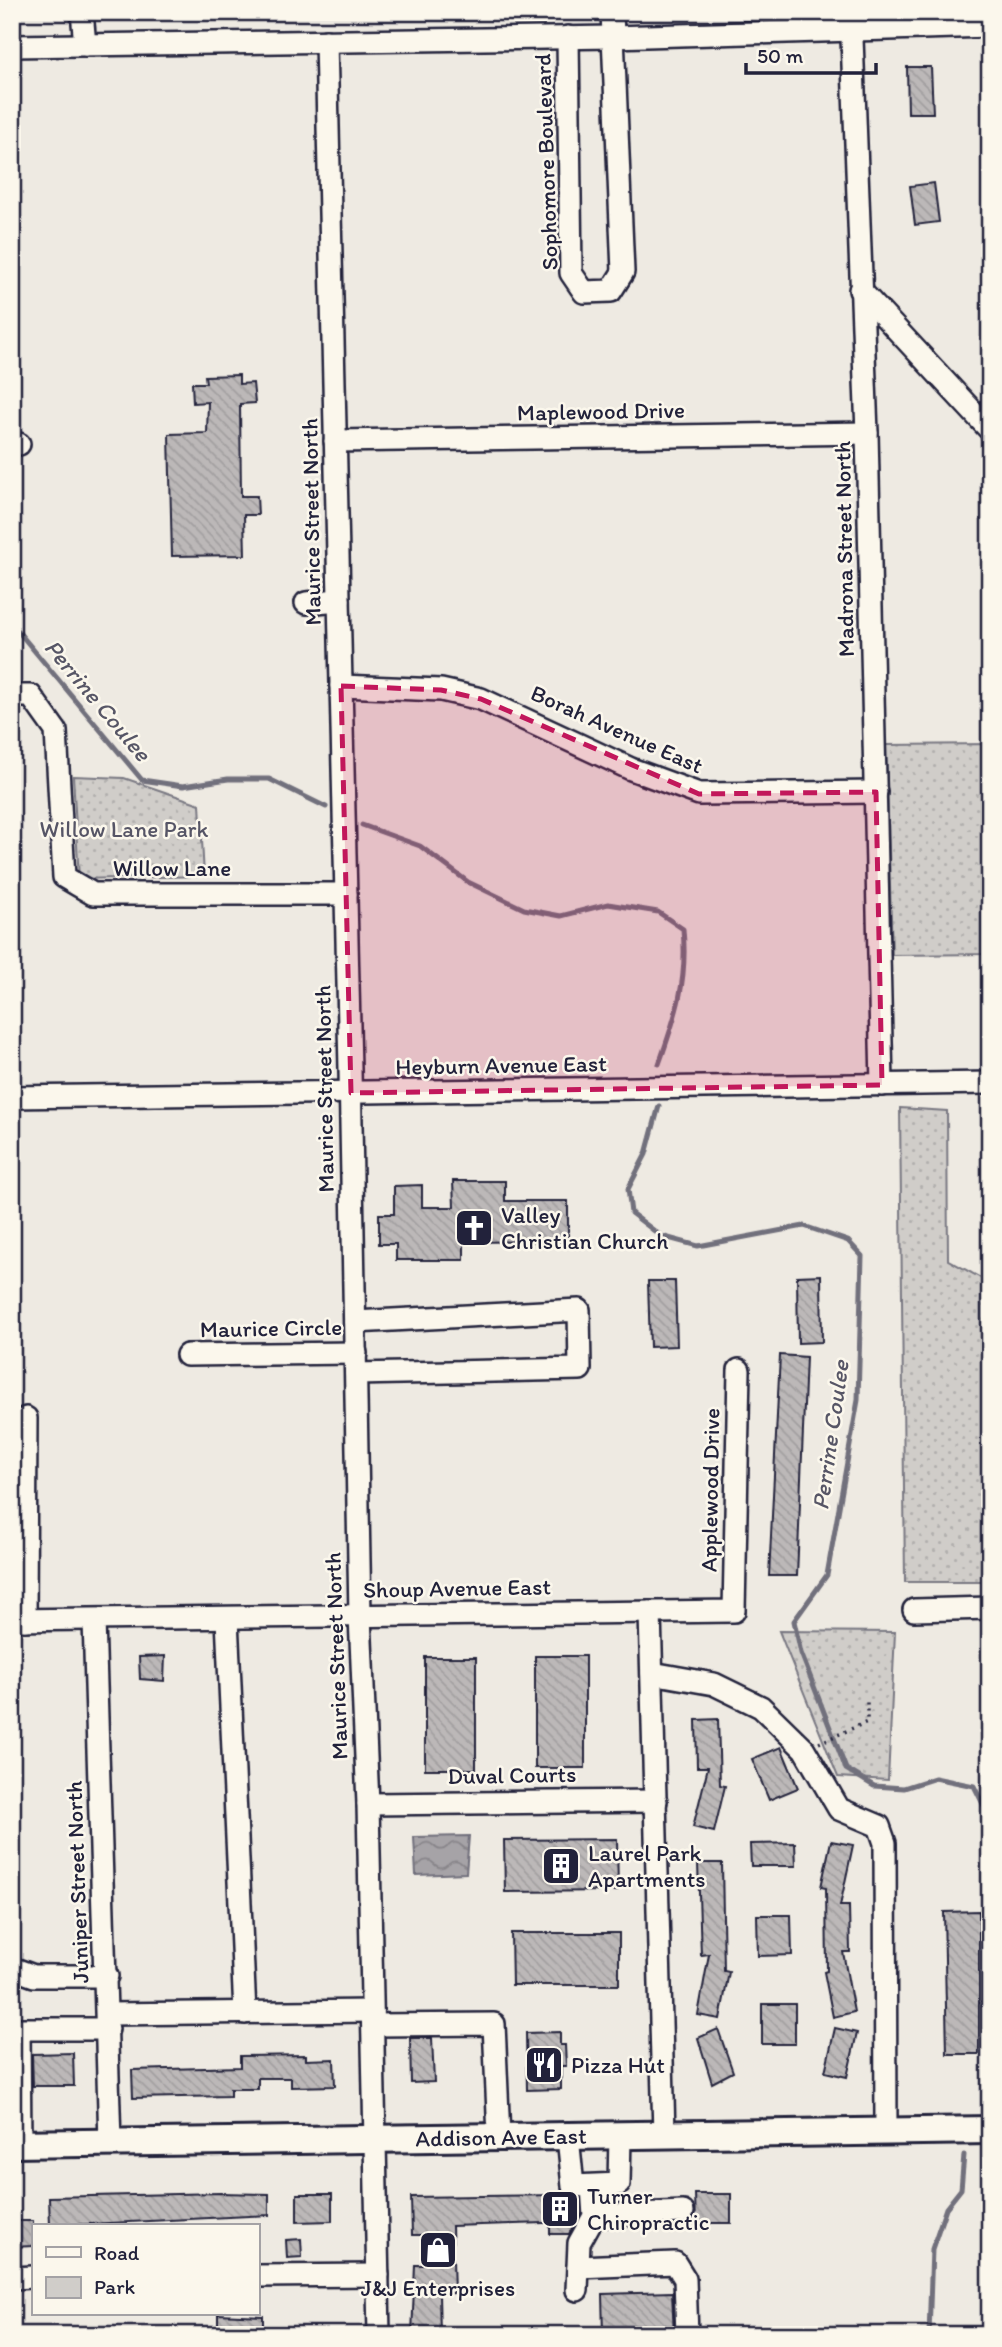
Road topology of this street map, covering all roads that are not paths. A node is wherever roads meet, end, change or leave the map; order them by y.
1 (82, 12) edge
2 (612, 12) edge
3 (852, 21) edge
4 (990, 26) edge
5 (568, 37) junction
6 (613, 37) junction
7 (326, 41) junction
8 (85, 45) junction
9 (12, 46) edge
10 (860, 290) junction
11 (990, 430) edge
12 (867, 433) junction
13 (335, 441) junction
14 (339, 600) junction
15 (306, 603) dead end
16 (341, 686) junction
17 (12, 696) edge
18 (876, 792) junction
19 (346, 894) junction
20 (990, 1083) edge
21 (882, 1085) junction
22 (351, 1093) junction
23 (12, 1097) edge
24 (355, 1322) junction
25 (356, 1353) junction
26 (187, 1355) dead end
27 (739, 1370) dead end
28 (356, 1374) junction
29 (26, 1418) dead end
30 (990, 1608) edge
31 (914, 1610) dead end
32 (734, 1611) joint
33 (650, 1612) junction
34 (360, 1616) junction
35 (227, 1619) junction
36 (19, 1620) edge
37 (94, 1620) junction
38 (652, 1673) junction
39 (656, 1801) junction
40 (368, 1804) junction
41 (12, 1968) edge
42 (107, 1976) junction
43 (245, 2013) junction
44 (373, 2018) junction
45 (16, 2022) edge
46 (108, 2022) junction
47 (990, 2130) edge
48 (886, 2132) junction
49 (664, 2134) junction
50 (620, 2135) junction
51 (376, 2137) junction
52 (499, 2137) junction
53 (568, 2137) junction
54 (110, 2142) junction
55 (16, 2144) edge
56 (592, 2186) junction
57 (683, 2212) dead end
58 (594, 2216) junction
59 (578, 2267) junction
60 (378, 2275) junction
61 (259, 2276) edge
62 (32, 2277) edge
63 (12, 2278) edge
64 (578, 2290) dead end
65 (379, 2335) edge
66 (687, 2335) edge

1 - 8 street
2 - 6 street
3 - 4 street
3 - 6 street
3 - 10 street, Madrona Street North
5 - 6 street
5 - 6 street, Sophomore Boulevard
5 - 7 street
7 - 8 street
7 - 13 street, Maurice Street North
8 - 9 street
10 - 11 street
10 - 12 street, Madrona Street North
12 - 13 street, Maplewood Drive
12 - 18 street, Madrona Street North
13 - 14 street, Maurice Street North
14 - 15 street
14 - 16 street, Maurice Street North
16 - 18 street, Borah Avenue East
16 - 19 street, Maurice Street North
17 - 19 street, Willow Lane
18 - 21 street, Madrona Street North
19 - 22 street, Maurice Street North
20 - 21 street, Heyburn Avenue East
21 - 22 street, Heyburn Avenue East
22 - 23 street, Heyburn Avenue East
22 - 24 street, Maurice Street North
24 - 25 street, Maurice Street North
24 - 28 street
25 - 26 street, Maurice Circle
25 - 28 street, Maurice Street North
27 - 32 street, Applewood Drive
28 - 34 street, Maurice Street North
29 - 36 street
30 - 31 street
32 - 33 street, Shoup Avenue East
33 - 34 street, Shoup Avenue East
33 - 38 street
34 - 35 street, Shoup Avenue East
34 - 40 street, Maurice Street North
35 - 37 street, Shoup Avenue East
35 - 43 street
36 - 37 street, Shoup Avenue East
37 - 42 street, Juniper Street North
38 - 39 street
38 - 48 street
39 - 40 street, Duval Courts
39 - 49 street
40 - 44 street, Maurice Street North
41 - 42 street
42 - 46 street, Juniper Street North
43 - 44 street
43 - 46 street
44 - 51 street, Maurice Street North
44 - 52 street
45 - 46 street
45 - 55 street
46 - 54 street, Juniper Street North
47 - 48 main road, Addison Ave East
48 - 49 main road, Addison Ave East
49 - 50 main road, Addison Ave East
50 - 53 main road, Addison Ave East
50 - 56 street
51 - 52 main road, Addison Ave East
51 - 54 main road, Addison Ave East
51 - 60 street, Maurice Street North
52 - 53 main road, Addison Ave East
53 - 56 street
54 - 55 main road, Addison Ave East
56 - 58 street
57 - 58 street
58 - 59 street
59 - 64 street
59 - 66 street
60 - 61 street
60 - 65 street, Maurice Street North
62 - 63 street

